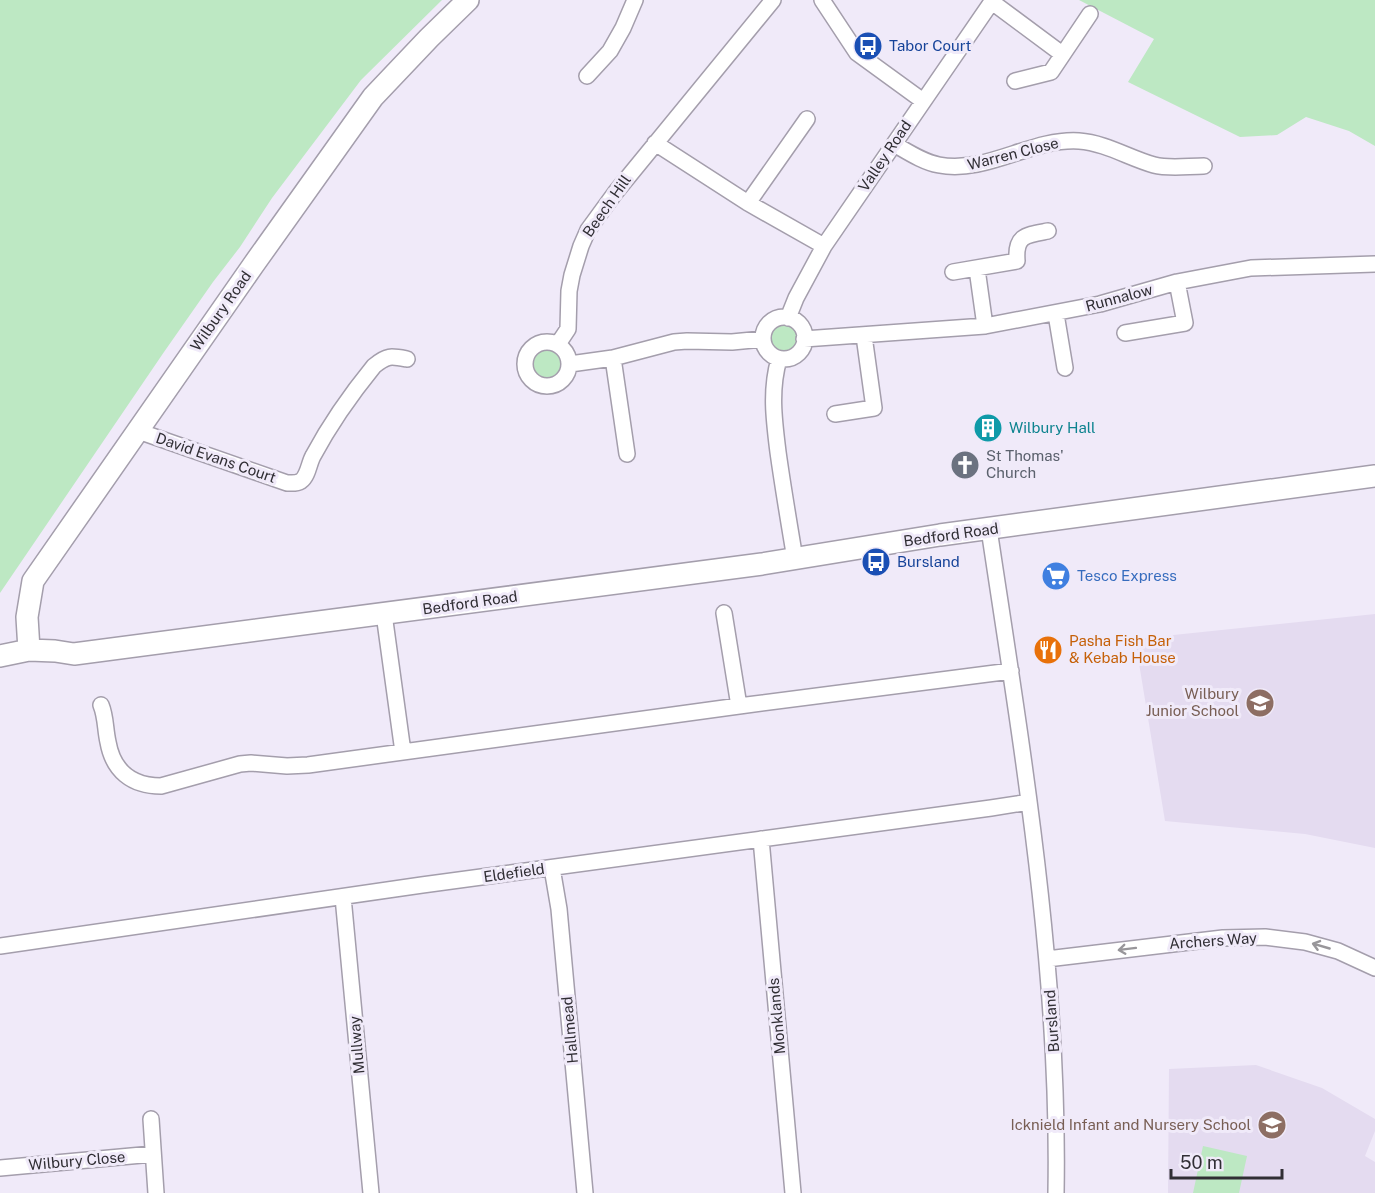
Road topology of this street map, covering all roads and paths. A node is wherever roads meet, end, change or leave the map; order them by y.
1 (468, 0) edge
2 (635, 0) edge
3 (773, 0) edge
4 (822, 0) edge
5 (993, 1) edge
6 (1090, 14) dead end
7 (1062, 54) junction
8 (587, 76) dead end
9 (1015, 81) dead end
10 (923, 101) junction
11 (807, 119) dead end
12 (655, 143) junction
13 (894, 144) junction
14 (1204, 166) dead end
15 (748, 203) junction
16 (1048, 231) dead end
17 (824, 246) junction
18 (1375, 264) edge
19 (977, 269) junction
20 (953, 272) dead end
21 (1178, 282) junction
22 (1056, 314) junction
23 (788, 318) junction
24 (985, 326) junction
25 (1125, 333) dead end
26 (864, 336) junction
27 (763, 339) junction
28 (804, 339) junction
29 (558, 344) junction
30 (613, 357) junction
31 (407, 359) dead end
32 (779, 359) junction
33 (570, 364) junction
34 (1065, 368) dead end
35 (835, 414) dead end
36 (138, 430) junction
37 (627, 454) dead end
38 (1375, 476) edge
39 (988, 529) junction
40 (795, 559) junction
41 (724, 613) dead end
42 (384, 615) junction
43 (29, 650) junction
44 (0, 656) edge
45 (1011, 671) junction
46 (101, 705) dead end
47 (740, 706) junction
48 (404, 752) junction
49 (1029, 802) junction
50 (761, 839) junction
51 (552, 868) junction
52 (343, 897) junction
53 (0, 946) edge
54 (1047, 959) junction
55 (1375, 968) edge
56 (151, 1119) dead end
57 (153, 1154) junction
58 (0, 1168) edge
59 (156, 1193) edge
60 (371, 1193) edge
61 (585, 1193) edge
62 (793, 1193) edge
63 (1056, 1193) edge

1 - 36 street, Wilbury Road
2 - 8 street
3 - 12 street, Beech Hill
4 - 10 street
5 - 7 street
5 - 10 street, Valley Road
6 - 7 street
7 - 9 street
10 - 13 street, Valley Road
11 - 15 street
12 - 15 street
12 - 29 street, Beech Hill
13 - 14 street, Warren Close
13 - 17 street, Valley Road
15 - 17 street
16 - 19 street
17 - 23 street, Valley Road
18 - 21 street, Runnalow
19 - 20 street
19 - 24 street
21 - 22 street, Runnalow
21 - 25 street
22 - 24 street, Runnalow
22 - 34 street
23 - 27 street
23 - 28 street
24 - 26 street, Runnalow
26 - 28 street, Runnalow
26 - 35 street
27 - 30 street
27 - 32 street
28 - 32 street
29 - 33 street
29 - 33 street
30 - 33 street
30 - 37 street
31 - 36 street, David Evans Court
32 - 40 street
36 - 43 street, Wilbury Road
38 - 39 street, Bedford Road
39 - 40 street, Bedford Road
39 - 45 street, Bursland
40 - 42 street, Bedford Road
41 - 47 street
42 - 43 street, Bedford Road
42 - 48 street
43 - 44 street, Bedford Road
45 - 47 street
45 - 49 street, Bursland
46 - 48 street
47 - 48 street
49 - 50 street, Eldefield
49 - 54 street, Bursland
50 - 51 street, Eldefield
50 - 62 street, Monklands
51 - 52 street, Eldefield
51 - 61 street, Hallmead
52 - 53 street, Eldefield
52 - 60 street, Mullway
55 -> 54 street, Archers Way
54 - 63 street, Bursland
56 - 57 street
57 - 58 street, Wilbury Close
57 - 59 street

